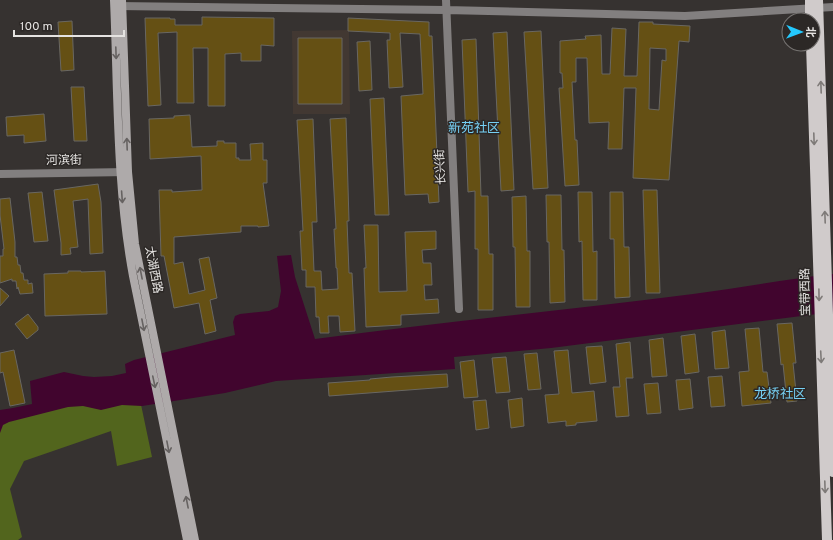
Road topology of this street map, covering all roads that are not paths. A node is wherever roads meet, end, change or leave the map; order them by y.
1 (446, 0) edge
2 (118, 3) edge
3 (814, 4) edge
4 (833, 7) edge
5 (446, 10) junction
6 (811, 52) edge
7 (124, 172) junction
8 (0, 174) edge
9 (823, 270) junction
10 (459, 309) dead end
11 (824, 318) junction
12 (153, 354) junction
13 (833, 472) edge
14 (187, 540) edge
15 (195, 540) edge
16 (827, 540) edge

1 - 5 street, 长兴街
2 - 5 street
2 - 7 main road, 太湖西路
3 - 4 street
3 - 5 street
9 -> 3 main road, 宝带西路
5 - 10 street, 长兴街
6 -> 9 main road, 宝带西路
7 - 8 street, 河滨街
7 - 12 main road, 太湖西路
9 - 11 main road, 宝带西路
11 - 13 main road, 宝带西路
11 -> 16 main road, 宝带西路
12 -> 14 main road, 太湖西路
15 -> 12 main road, 太湖西路

